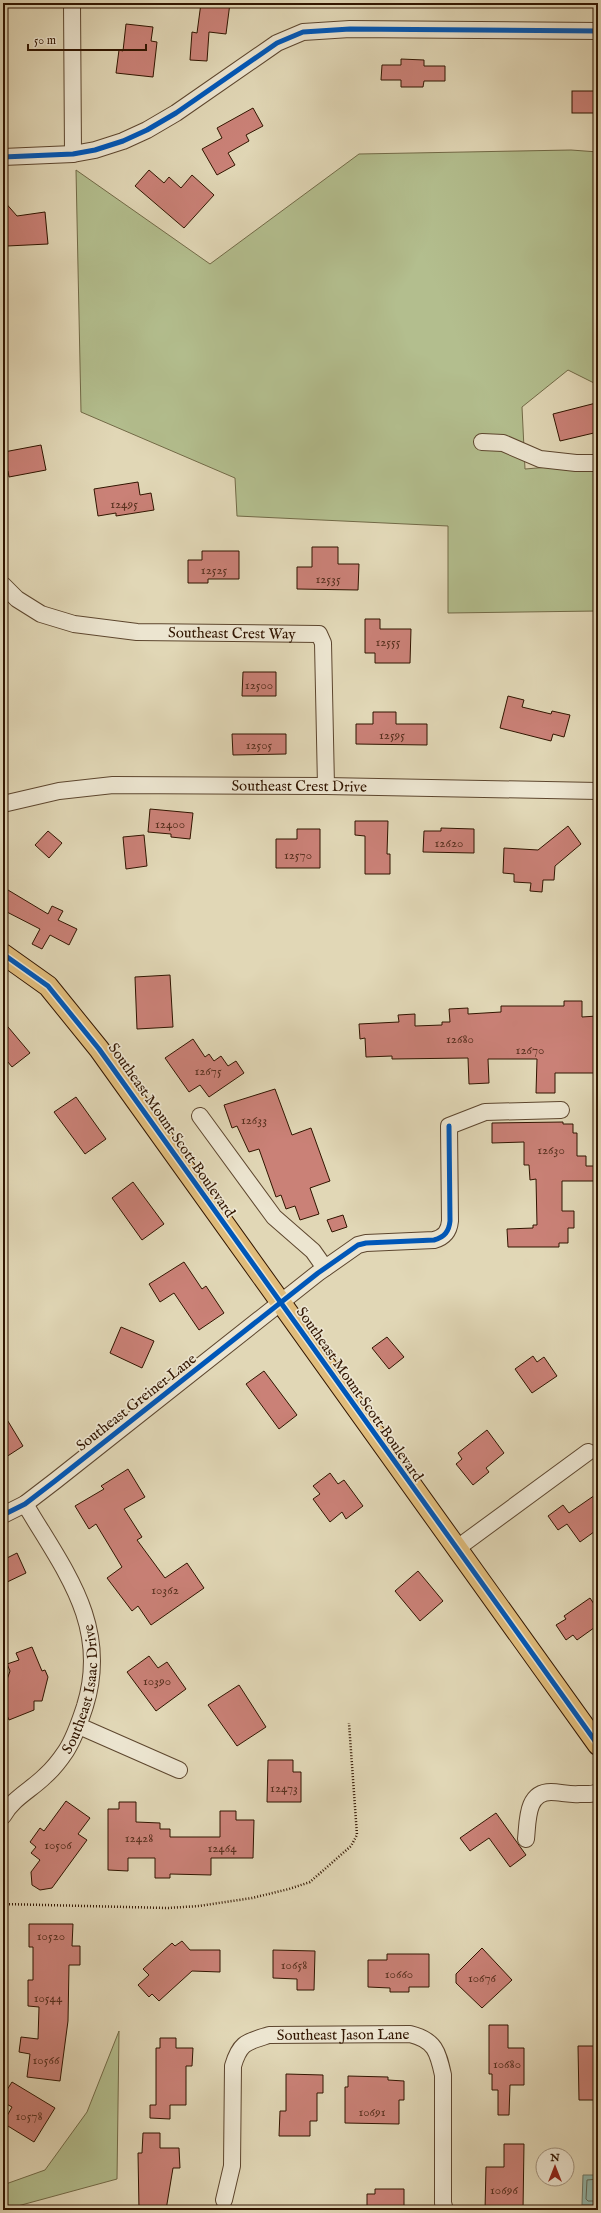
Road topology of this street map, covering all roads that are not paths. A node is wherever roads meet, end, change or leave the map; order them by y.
1 (72, 3) edge
2 (598, 31) edge
3 (73, 154) junction
4 (3, 157) edge
5 (482, 442) dead end
6 (598, 463) edge
7 (3, 585) edge
8 (326, 786) junction
9 (598, 791) edge
10 (3, 804) edge
11 (3, 954) edge
12 (562, 1110) dead end
13 (200, 1116) dead end
14 (326, 1268) junction
15 (280, 1303) junction
16 (588, 1452) dead end
17 (25, 1504) junction
18 (3, 1515) edge
19 (456, 1549) junction
20 (79, 1726) junction
21 (598, 1745) edge
22 (179, 1770) dead end
23 (598, 1792) edge
24 (3, 1816) edge
25 (526, 1839) dead end
26 (224, 2200) dead end
27 (445, 2210) edge

1 - 3 street
2 - 3 street
3 - 4 street
5 - 6 street
7 - 8 street, Southeast Crest Way
8 - 9 street, Southeast Crest Drive
8 - 10 street, Southeast Crest Drive
11 - 15 main road, Southeast Mount Scott Boulevard
12 - 14 street, Southeast Greiner Lane
13 - 14 street
14 - 15 street, Southeast Greiner Lane
15 - 17 street, Southeast Greiner Lane
15 - 19 main road, Southeast Mount Scott Boulevard
16 - 19 street
17 - 18 street, Southeast Greiner Lane
17 - 20 street, Southeast Isaac Drive
19 - 21 main road, Southeast Mount Scott Boulevard
20 - 22 street
20 - 24 street, Southeast Isaac Drive
23 - 25 street
26 - 27 street, Southeast Jason Lane

